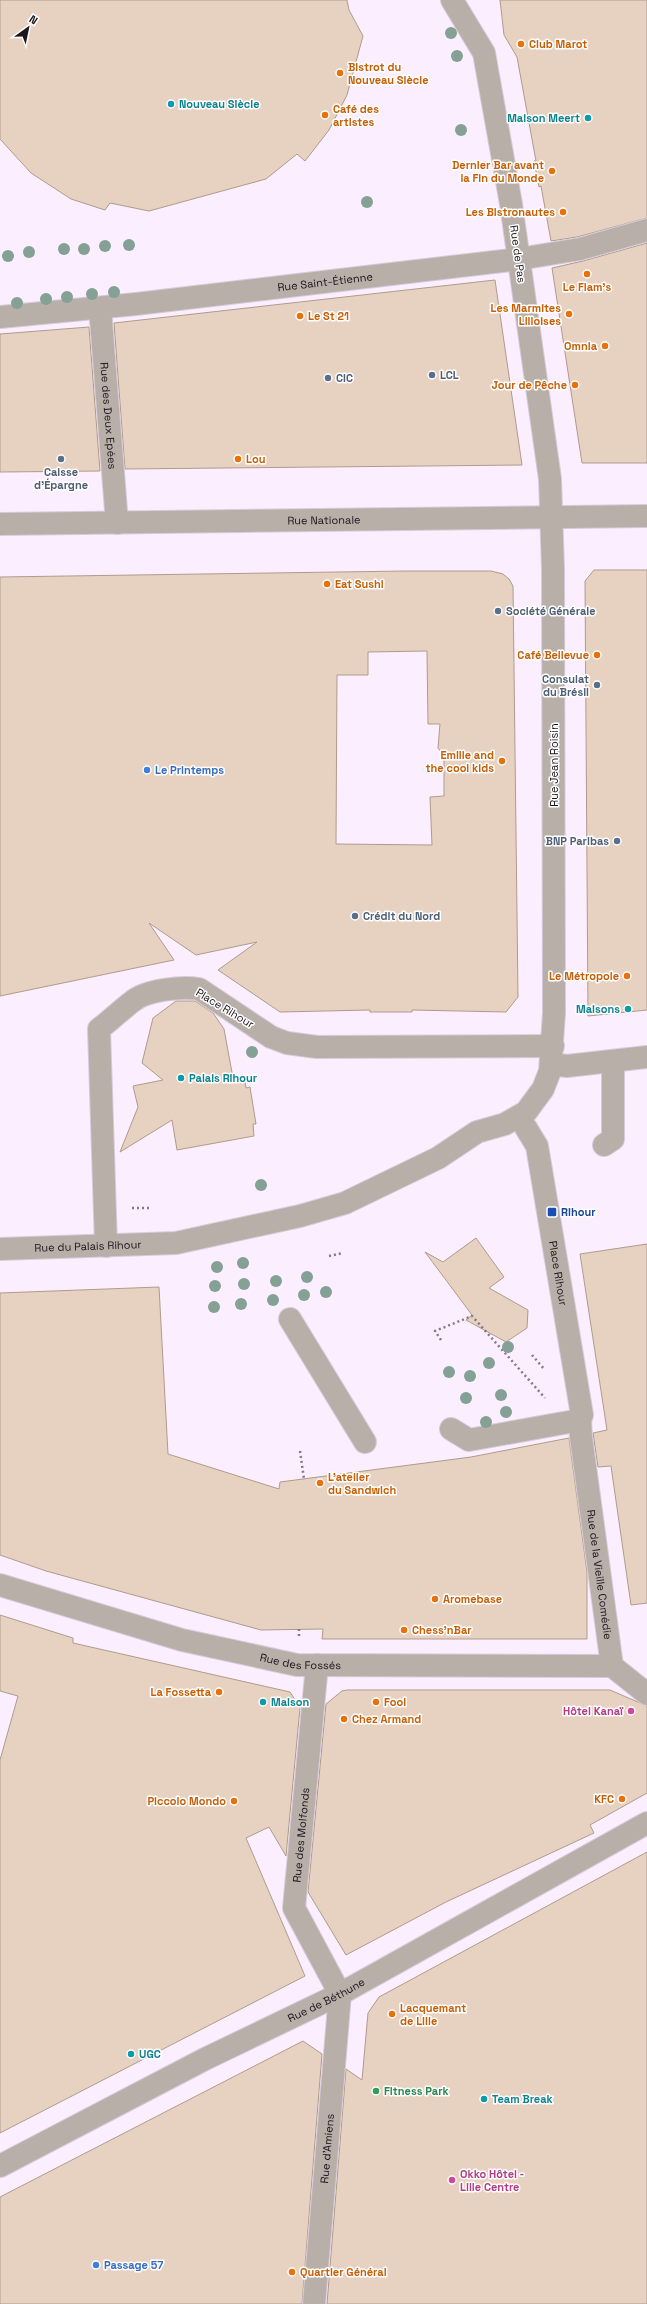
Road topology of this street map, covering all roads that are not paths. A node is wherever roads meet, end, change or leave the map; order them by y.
1 (452, 0) edge
2 (647, 230) edge
3 (519, 258) junction
4 (100, 308) junction
5 (0, 317) edge
6 (647, 516) edge
7 (553, 518) junction
8 (117, 523) junction
9 (0, 524) edge
10 (552, 1055) junction
11 (647, 1057) edge
12 (613, 1061) junction
13 (526, 1128) dead end
14 (604, 1145) dead end
15 (106, 1246) junction
16 (0, 1249) edge
17 (290, 1319) dead end
18 (581, 1425) junction
19 (451, 1429) dead end
20 (365, 1442) dead end
21 (0, 1585) edge
22 (317, 1665) junction
23 (612, 1666) junction
24 (647, 1694) edge
25 (647, 1823) edge
26 (340, 1994) junction
27 (0, 2166) edge
28 (314, 2304) edge

1 - 3 street, Rue de Pas
2 - 3 street, Rue Saint-Étienne
3 - 4 street, Rue Saint-Étienne
3 - 7 street, Rue de Pas
4 - 5 street, Rue Saint-Étienne
4 - 8 street, Rue des Deux Epées
6 - 7 street, Rue Nationale
7 - 8 street, Rue Nationale
7 - 10 street, Rue Jean Roisin
8 - 9 street, Rue Nationale
10 - 12 street, Place Rihour
10 - 15 street, Rue du Palais Rihour
10 - 15 street, Place Rihour
11 - 12 street, Place Rihour
12 - 14 street
13 - 18 street, Place Rihour
15 - 16 street, Rue du Palais Rihour
17 - 20 street
18 - 19 street
18 - 23 street, Rue de la Vieille Comédie
21 - 22 street, Rue des Fossés
22 - 23 street, Rue des Fossés
22 - 26 street, Rue des Molfonds
23 - 24 street
25 - 26 street, Rue de Béthune
26 - 27 street, Rue de Béthune
26 - 28 street, Rue d'Amiens

